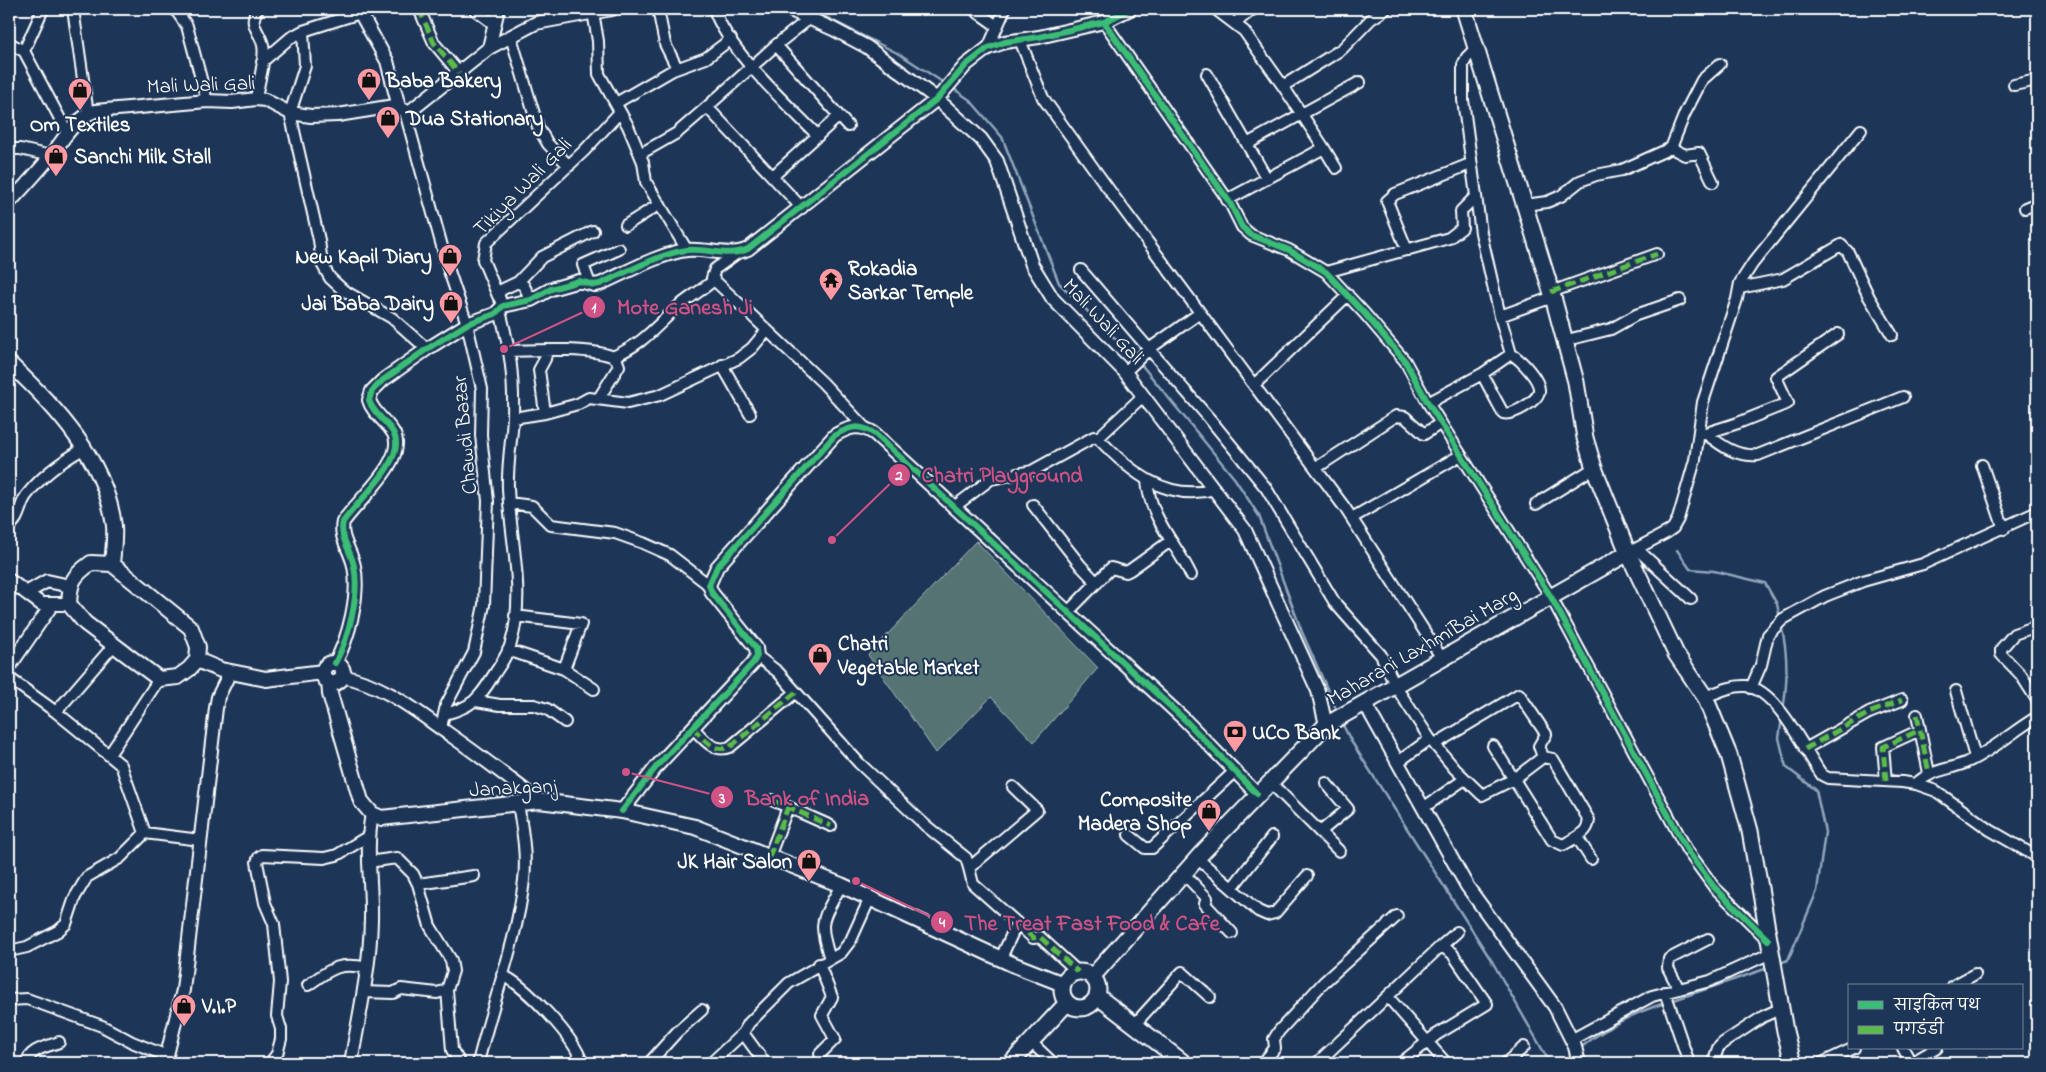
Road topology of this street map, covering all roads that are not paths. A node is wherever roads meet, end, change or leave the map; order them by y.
1 (44, 9) edge
2 (73, 9) edge
3 (175, 9) edge
4 (258, 9) edge
5 (418, 9) edge
6 (474, 9) edge
7 (612, 9) edge
8 (658, 9) edge
9 (714, 9) edge
10 (788, 9) edge
11 (973, 9) edge
12 (1005, 9) edge
13 (1130, 9) edge
14 (1215, 9) edge
15 (1253, 9) edge
16 (1386, 9) edge
17 (1464, 9) edge
18 (359, 11) edge
19 (593, 12) junction
20 (496, 17) edge
21 (810, 18) junction
22 (1104, 22) junction
23 (1235, 23) junction
24 (997, 26) junction
25 (303, 31) junction
26 (511, 37) junction
27 (732, 39) junction
28 (1020, 40) junction
29 (9, 43) edge
30 (776, 45) junction
31 (489, 48) junction
32 (988, 48) junction
33 (1476, 48) junction
34 (24, 51) junction
35 (262, 62) junction
36 (1720, 64) dead end
37 (751, 67) junction
38 (677, 68) junction
39 (459, 73) junction
40 (1207, 74) dead end
41 (2037, 80) edge
42 (1360, 82) dead end
43 (2014, 85) dead end
44 (1283, 86) junction
45 (256, 99) junction
46 (937, 99) junction
47 (206, 101) junction
48 (618, 107) junction
49 (707, 107) junction
50 (402, 109) junction
51 (290, 113) junction
52 (88, 114) junction
53 (1302, 114) junction
54 (839, 116) junction
55 (848, 126) dead end
56 (1861, 130) dead end
57 (67, 132) junction
58 (818, 136) junction
59 (1247, 144) junction
60 (1324, 148) junction
61 (1671, 148) junction
62 (9, 149) edge
63 (640, 154) junction
64 (52, 156) junction
65 (1470, 164) junction
66 (569, 166) junction
67 (1336, 168) dead end
68 (773, 176) junction
69 (1267, 179) junction
70 (1713, 182) dead end
71 (1475, 197) junction
72 (1228, 200) junction
73 (9, 203) edge
74 (2037, 203) edge
75 (660, 204) junction
76 (1526, 205) junction
77 (802, 208) junction
78 (2025, 208) dead end
79 (626, 225) dead end
80 (593, 230) dead end
81 (619, 249) dead end
82 (687, 250) junction
83 (1407, 250) junction
84 (736, 254) junction
85 (1657, 254) dead end
86 (1081, 270) dead end
87 (1326, 272) junction
88 (714, 280) junction
89 (518, 282) junction
90 (590, 284) junction
91 (1740, 288) junction
92 (1348, 295) junction
93 (1552, 295) junction
94 (531, 300) junction
95 (1680, 300) dead end
96 (500, 304) junction
97 (1200, 313) junction
98 (1500, 316) junction
99 (468, 324) junction
100 (767, 330) junction
101 (1838, 334) dead end
102 (1892, 335) dead end
103 (1564, 341) junction
104 (427, 348) junction
105 (547, 350) junction
106 (510, 351) junction
107 (1144, 353) junction
108 (1511, 354) junction
109 (613, 357) junction
110 (9, 363) edge
111 (722, 365) junction
112 (1129, 368) junction
113 (1482, 374) junction
114 (1254, 385) junction
115 (1143, 396) junction
116 (1903, 397) dead end
117 (599, 398) junction
118 (1428, 403) junction
119 (545, 413) junction
120 (750, 414) dead end
121 (513, 418) junction
122 (1441, 423) junction
123 (864, 427) junction
124 (1701, 434) junction
125 (1098, 438) junction
126 (83, 449) junction
127 (1461, 455) junction
128 (1982, 465) dead end
129 (1316, 468) junction
130 (1594, 468) junction
131 (1148, 481) junction
132 (1216, 490) junction
133 (509, 502) junction
134 (1536, 504) dead end
135 (1032, 505) dead end
136 (954, 507) junction
137 (2037, 512) edge
138 (1352, 518) junction
139 (9, 526) edge
140 (2004, 529) junction
141 (1169, 542) junction
142 (1632, 551) junction
143 (112, 564) junction
144 (1191, 575) dead end
145 (9, 580) edge
146 (1097, 583) junction
147 (709, 585) junction
148 (70, 586) junction
149 (26, 593) junction
150 (1551, 597) junction
151 (1691, 599) dead end
152 (69, 604) junction
153 (50, 606) junction
154 (1068, 612) junction
155 (515, 616) junction
156 (2037, 626) edge
157 (113, 646) junction
158 (508, 650) junction
159 (757, 656) junction
160 (197, 660) junction
161 (1443, 660) junction
162 (335, 663) junction
163 (9, 667) edge
164 (564, 669) junction
165 (230, 672) junction
166 (342, 676) junction
167 (326, 677) junction
168 (9, 678) edge
169 (159, 679) junction
170 (1396, 687) junction
171 (1751, 688) junction
172 (594, 690) dead end
173 (1956, 691) dead end
174 (796, 692) junction
175 (1706, 697) junction
176 (1902, 700) dead end
177 (2037, 700) edge
178 (476, 701) junction
179 (1359, 705) junction
180 (56, 712) junction
181 (444, 714) junction
182 (1917, 715) dead end
183 (2037, 717) edge
184 (565, 722) dead end
185 (1330, 723) junction
186 (442, 728) junction
187 (693, 728) junction
188 (1920, 730) junction
189 (1433, 742) junction
190 (1492, 746) dead end
191 (1805, 749) junction
192 (109, 755) junction
193 (1975, 757) junction
194 (1543, 758) junction
195 (1398, 762) junction
196 (1234, 772) junction
197 (1929, 773) junction
198 (1465, 779) junction
199 (1514, 779) junction
200 (1886, 781) junction
201 (1270, 782) junction
202 (1326, 783) dead end
203 (1916, 784) junction
204 (1013, 787) dead end
205 (1257, 794) junction
206 (772, 800) dead end
207 (539, 801) junction
208 (518, 803) junction
209 (788, 808) junction
210 (1423, 808) junction
211 (622, 811) junction
212 (372, 814) junction
213 (831, 826) dead end
214 (1320, 832) junction
215 (146, 833) junction
216 (1130, 835) dead end
217 (368, 837) junction
218 (1272, 837) dead end
219 (1577, 837) junction
220 (200, 840) junction
221 (1339, 851) dead end
222 (770, 857) junction
223 (2037, 857) edge
224 (1198, 858) junction
225 (1591, 859) dead end
226 (368, 862) junction
227 (970, 868) junction
228 (1184, 874) junction
229 (474, 876) dead end
230 (1307, 876) dead end
231 (418, 884) junction
232 (841, 885) junction
233 (1232, 888) junction
234 (870, 898) junction
235 (1397, 916) dead end
236 (1017, 923) junction
237 (1232, 932) dead end
238 (1457, 932) dead end
239 (1708, 939) dead end
240 (1441, 946) junction
241 (1771, 951) junction
242 (9, 952) edge
243 (1000, 958) junction
244 (830, 959) junction
245 (819, 964) junction
246 (368, 968) junction
247 (1085, 974) junction
248 (1975, 974) dead end
249 (502, 975) junction
250 (1063, 984) junction
251 (1957, 984) edge
252 (308, 985) dead end
253 (1679, 989) junction
254 (447, 990) junction
255 (364, 992) junction
256 (1665, 992) junction
257 (1097, 996) junction
258 (1210, 997) dead end
259 (1388, 997) junction
260 (9, 1000) edge
261 (1067, 1003) junction
262 (1782, 1008) junction
263 (702, 1010) dead end
264 (1134, 1025) junction
265 (743, 1033) junction
266 (1427, 1041) junction
267 (59, 1042) dead end
268 (1031, 1042) junction
269 (1524, 1047) dead end
270 (1850, 1050) edge
271 (1904, 1050) edge
272 (1934, 1050) edge
273 (1576, 1052) edge
274 (820, 1054) dead end
275 (166, 1060) edge
276 (27, 1063) edge
277 (270, 1063) edge
278 (351, 1063) edge
279 (460, 1063) edge
280 (478, 1063) edge
281 (582, 1063) edge
282 (649, 1063) edge
283 (710, 1063) edge
284 (765, 1063) edge
285 (1011, 1063) edge
286 (1053, 1063) edge
287 (1184, 1063) edge
288 (1263, 1063) edge
289 (1317, 1063) edge
290 (1401, 1063) edge
291 (1446, 1063) edge
292 (1506, 1063) edge
293 (1689, 1063) edge
294 (1714, 1063) edge
295 (1794, 1063) edge
296 (1822, 1063) edge
297 (1911, 1063) edge

1 - 34 street
2 - 52 street
3 - 47 street
4 - 35 street
5 - 39 street
6 - 20 street
7 - 19 street, Mali Wali Gali
8 - 38 street
9 - 27 street
10 - 21 street, Mali Wali Gali
11 - 24 street
12 - 24 street
13 - 22 street
14 - 23 street
15 - 23 street
16 - 44 street
17 - 33 main road
18 - 25 street
18 - 50 street
19 - 26 street, Mali Wali Gali
19 - 48 street
20 - 31 street
21 - 30 street
21 - 46 street, Mali Wali Gali
22 - 28 street
22 - 72 street
23 - 44 street
24 - 32 street
25 - 35 street
25 - 51 street
26 - 31 street, Mali Wali Gali
26 - 66 street
27 - 37 street
27 - 38 street, Tikiya Wali Gali
28 - 32 street
28 - 97 street
29 - 34 street
30 - 37 street
30 - 54 street
31 - 39 street, Mali Wali Gali
32 - 46 street
33 - 65 street
33 - 76 main road
34 - 57 street
35 - 45 street
36 - 61 street
37 - 49 street
37 - 58 street
38 - 48 street, Tikiya Wali Gali
39 - 50 street, Mali Wali Gali
40 - 59 street
41 - 43 street
42 - 53 street
44 - 53 street
45 - 47 street, Mali Wali Gali
45 - 51 street, Mali Wali Gali
46 - 77 street
46 - 112 street, Mali Wali Gali
47 - 52 street, Mali Wali Gali
48 - 63 street
48 - 66 street, Tikiya Wali Gali
49 - 63 street
49 - 68 street
50 - 51 street, Mali Wali Gali
50 - 99 street, Chawdi Bazar
51 - 104 street
52 - 57 street
53 - 59 street
53 - 60 street
54 - 55 street
54 - 58 street
56 - 91 street
57 - 64 street
58 - 68 street
59 - 69 street
60 - 67 street
60 - 69 street
61 - 70 street
61 - 76 street
62 - 64 street
63 - 75 street
64 - 73 street
65 - 71 street
65 - 83 street
66 - 96 street, Tikiya Wali Gali
68 - 77 street
69 - 72 street
71 - 83 street
71 - 98 street
72 - 87 street
74 - 78 street
75 - 79 street
75 - 82 street
76 - 93 main road
77 - 84 street
80 - 89 street
81 - 90 street
82 - 84 street
82 - 90 street
83 - 87 street
84 - 88 street
85 - 93 street
86 - 107 street
87 - 92 street
88 - 100 street
88 - 109 street
89 - 94 street
89 - 96 street
90 - 94 street
91 - 102 street
91 - 124 street
92 - 114 street
92 - 118 street
93 - 98 street
93 - 103 main road
94 - 96 street
95 - 103 street
96 - 99 street
96 - 106 street, Tikiya Wali Gali
97 - 107 street
97 - 114 street
98 - 108 street
99 - 104 street
99 - 181 street, Chawdi Bazar
100 - 111 street
100 - 123 street
101 - 124 street
103 - 130 main road
104 - 162 street
105 - 106 street
105 - 109 street
105 - 119 street
106 - 121 street, Tikiya Wali Gali
107 - 112 street
107 - 170 street
108 - 113 street
108 - 113 street
109 - 117 street
110 - 126 main road
111 - 117 street
111 - 120 street
112 - 115 street, Mali Wali Gali
113 - 118 street
114 - 129 street
115 - 125 street
115 - 132 street, Mali Wali Gali
116 - 124 street
117 - 119 street
118 - 122 street
119 - 121 street
121 - 133 street, Tikiya Wali Gali
122 - 127 street
122 - 129 street
123 - 136 street
123 - 147 street
124 - 142 street
125 - 131 street
125 - 136 street
126 - 139 street
126 - 143 main road
127 - 138 street
127 - 150 street
128 - 140 street
129 - 138 street
130 - 134 street
130 - 142 main road
131 - 132 street
131 - 141 street
132 - 185 street, Mali Wali Gali
133 - 147 street
133 - 155 street, Tikiya Wali Gali
135 - 146 street
136 - 154 street
137 - 140 street
138 - 161 street
140 - 171 street
141 - 144 street
141 - 146 street
142 - 150 main road, Maharani LaxhmiBai Marg
142 - 151 street
142 - 175 main road
143 - 148 main road
143 - 160 main road
145 - 149 street
146 - 154 street
147 - 159 street
148 - 149 street
148 - 152 main road
149 - 153 street
150 - 161 main road, Maharani LaxhmiBai Marg
150 - 241 street
152 - 153 street
152 - 157 main road
153 - 163 street
154 - 196 street
155 - 158 street, Tikiya Wali Gali
155 - 164 street
156 - 177 street
157 - 169 main road
157 - 180 street
158 - 164 street
158 - 178 street
159 - 174 street
159 - 187 street
160 - 165 main road
160 - 169 main road
161 - 170 main road, Maharani LaxhmiBai Marg
162 - 166 main road
162 - 167 main road
164 - 172 street
165 - 167 main road
165 - 220 street
166 - 167 main road
166 - 186 street
167 - 212 main road
168 - 180 street
169 - 192 street
170 - 179 main road, Maharani LaxhmiBai Marg
170 - 189 street
171 - 175 street
171 - 191 street
173 - 193 street
174 - 187 street
174 - 227 street
175 - 241 main road
176 - 191 street
178 - 181 street
178 - 184 street
179 - 185 main road, Maharani LaxhmiBai Marg
179 - 195 street
180 - 192 street
181 - 186 street, Chawdi Bazar
182 - 188 street
183 - 193 street
185 - 201 main road, Maharani LaxhmiBai Marg
186 - 207 street
187 - 211 street
188 - 197 street
188 - 200 street
189 - 194 street
189 - 195 street
189 - 198 street
190 - 199 street
191 - 200 street
192 - 215 street
193 - 197 street
194 - 199 street
194 - 219 street
195 - 210 street
196 - 205 street
196 - 216 street
197 - 203 street
198 - 199 street
198 - 210 street
199 - 219 street
200 - 203 street
201 - 205 main road, Maharani LaxhmiBai Marg
201 - 214 street
202 - 214 street
203 - 223 street
204 - 227 street
205 - 224 main road, Maharani LaxhmiBai Marg
206 - 209 street
207 - 208 main road, Janakganj
207 - 211 main road, Janakganj
208 - 212 main road, Janakganj
208 - 249 street
209 - 213 street
209 - 222 street
210 - 273 street
211 - 222 main road, Janakganj
212 - 217 street
214 - 221 street
215 - 220 street
215 - 242 street
217 - 226 street
217 - 277 street
218 - 233 street
219 - 225 street
220 - 275 street
222 - 232 main road, Janakganj
224 - 228 main road, Maharani LaxhmiBai Marg
224 - 233 street
226 - 231 street
226 - 246 street
227 - 236 street
228 - 237 street
228 - 247 main road, Maharani LaxhmiBai Marg
229 - 231 street
230 - 233 street
231 - 254 street
232 - 234 main road, Janakganj
232 - 244 street
234 - 243 main road, Janakganj
234 - 244 street
235 - 288 street
236 - 243 street
236 - 247 street
238 - 240 street
239 - 253 street
240 - 259 street
240 - 266 street
241 - 253 street
241 - 262 main road
243 - 250 main road, Janakganj
244 - 245 street
245 - 265 street
245 - 274 street
246 - 252 street
246 - 255 street
247 - 250 main road
247 - 257 main road
248 - 251 street
249 - 280 street
249 - 281 street
250 - 261 main road
253 - 256 street
254 - 255 street
254 - 279 street
255 - 278 street
256 - 273 street
256 - 293 street
257 - 261 main road
257 - 264 main road
258 - 264 street
259 - 266 street
259 - 289 street
260 - 275 street
261 - 268 main road
262 - 294 street
262 - 295 main road
263 - 282 street
264 - 287 main road
265 - 283 street
265 - 284 street
266 - 290 street
266 - 291 street
267 - 276 street
268 - 285 main road
268 - 286 street
269 - 292 street
270 - 296 street
271 - 297 street
272 - 297 street

